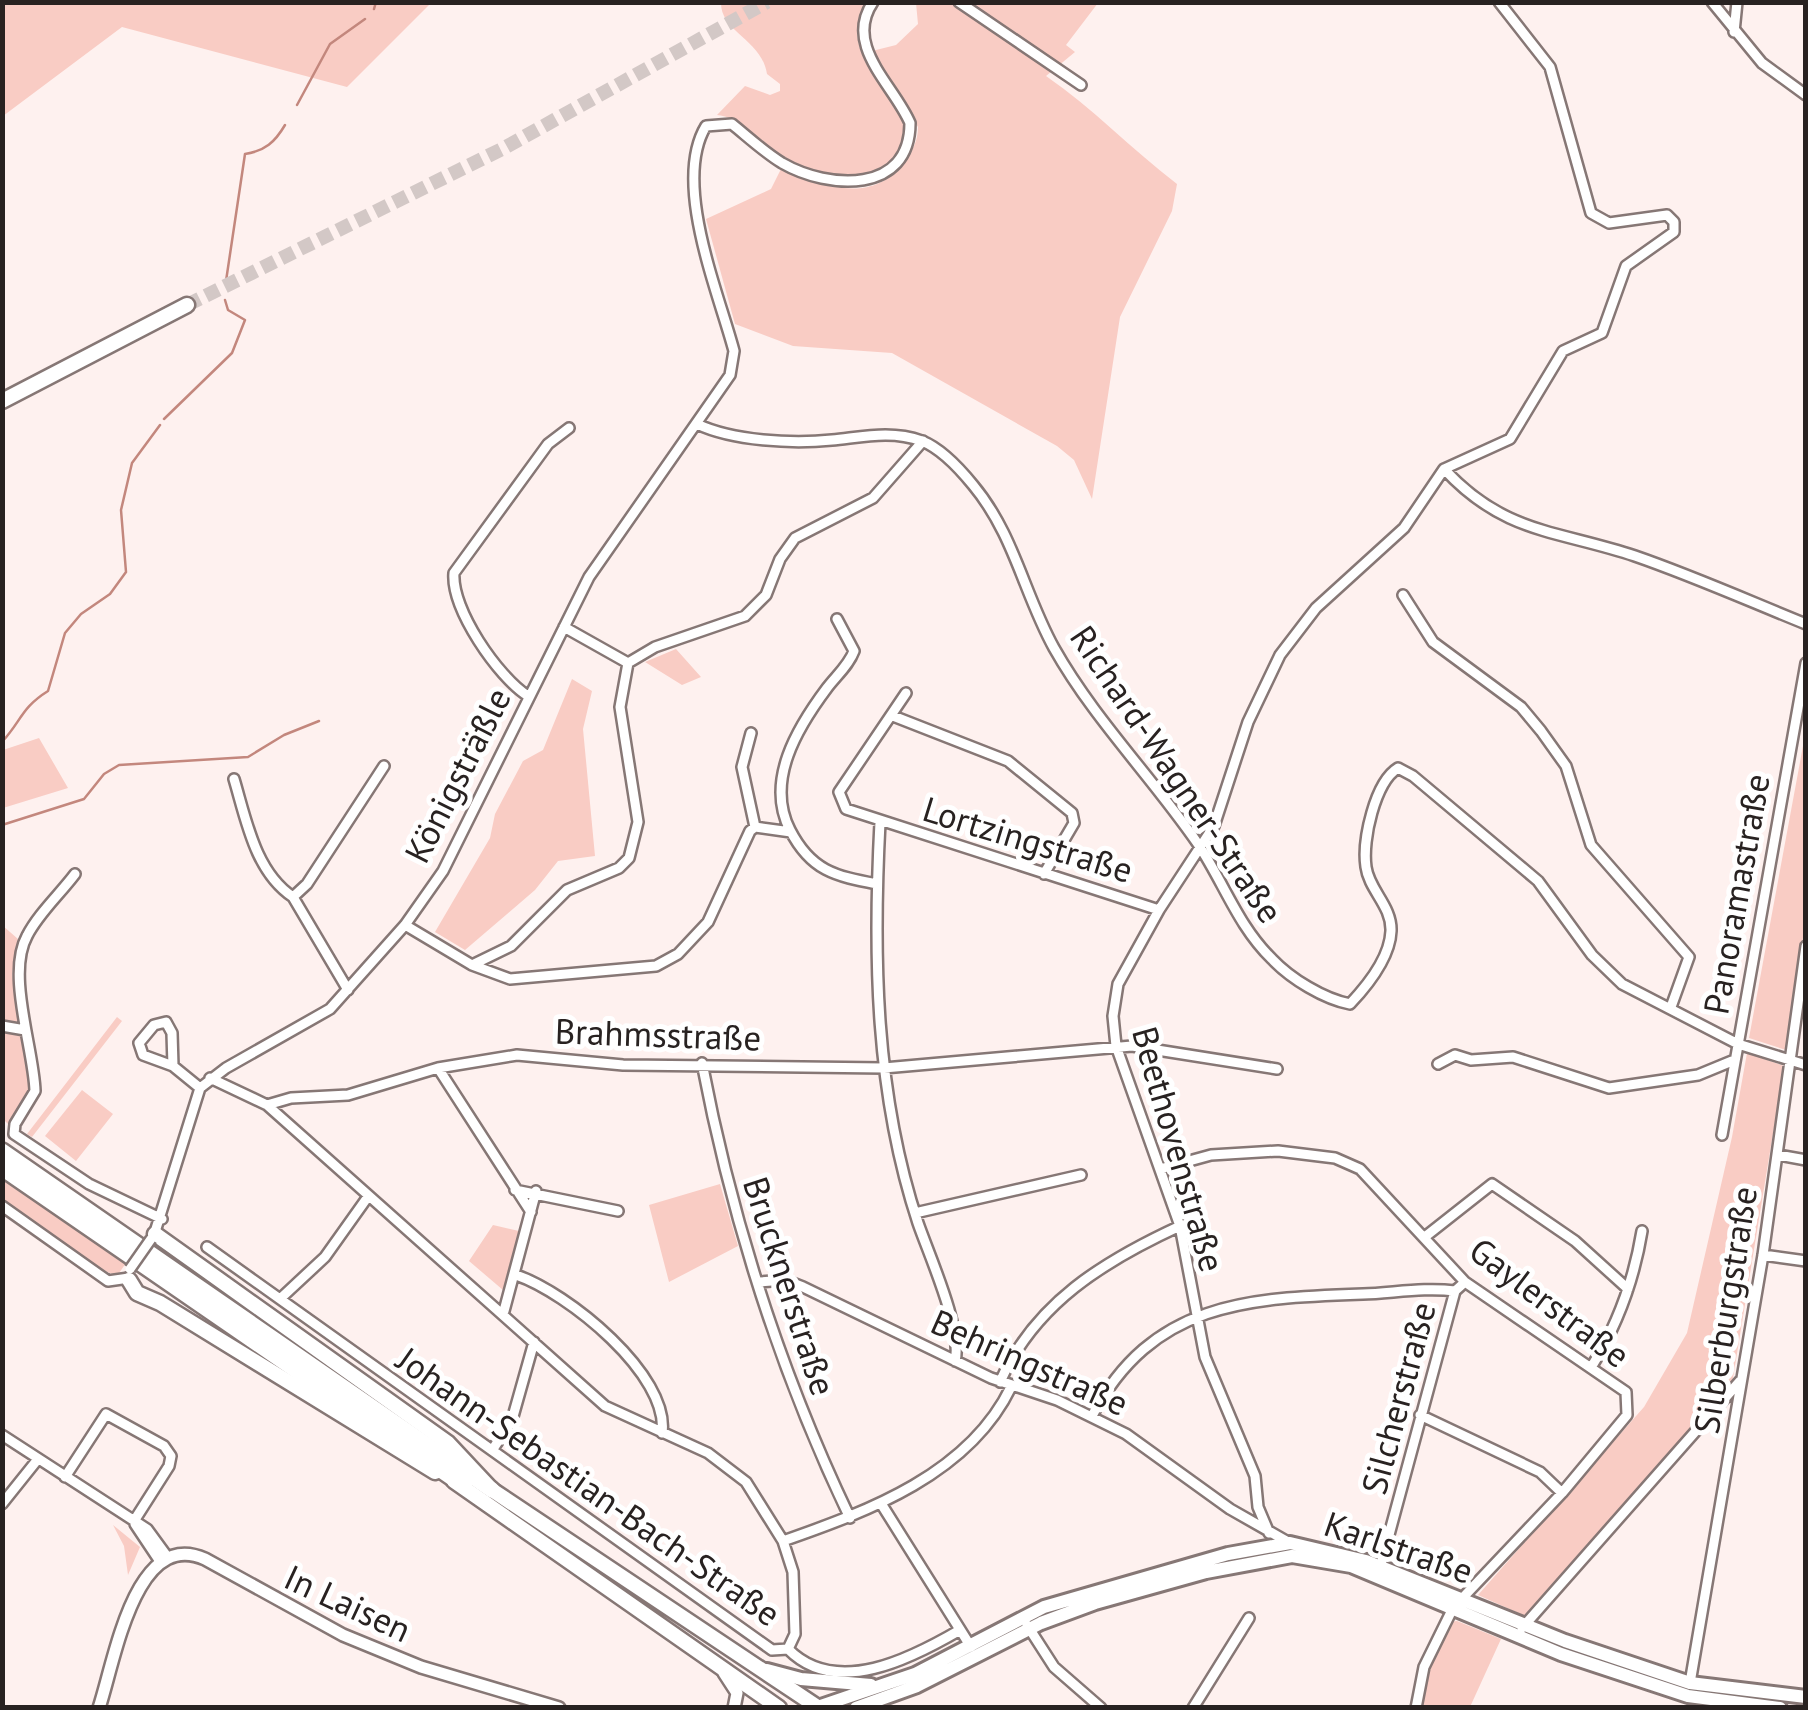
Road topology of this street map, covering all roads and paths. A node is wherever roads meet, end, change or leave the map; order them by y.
1 (873, 2) edge
2 (959, 2) edge
3 (1500, 2) edge
4 (1712, 2) edge
5 (1737, 2) edge
6 (1735, 35) junction
7 (1080, 85) dead end
8 (1806, 95) edge
9 (187, 306) tunnel mouth
10 (2, 401) edge
11 (697, 424) junction
12 (569, 428) dead end
13 (923, 441) junction
14 (1444, 469) junction
15 (1403, 595) dead end
16 (837, 619) dead end
17 (1806, 624) edge
18 (564, 627) junction
19 (628, 663) junction
20 (1806, 663) edge
21 (906, 693) dead end
22 (528, 696) junction
23 (893, 716) junction
24 (751, 733) dead end
25 (384, 766) dead end
26 (234, 778) dead end
27 (880, 822) junction
28 (755, 827) junction
29 (791, 832) junction
30 (1201, 849) junction
31 (75, 874) dead end
32 (1044, 874) junction
33 (877, 884) junction
34 (293, 897) junction
35 (1158, 910) junction
36 (404, 925) junction
37 (1806, 946) edge
38 (472, 965) junction
39 (348, 990) junction
40 (1671, 1007) junction
41 (2, 1026) edge
42 (25, 1030) junction
43 (1738, 1044) junction
44 (1116, 1046) junction
45 (1732, 1061) junction
46 (1790, 1062) junction
47 (702, 1063) junction
48 (1438, 1064) dead end
49 (1806, 1065) edge
50 (173, 1066) junction
51 (438, 1068) junction
52 (884, 1068) junction
53 (1277, 1069) dead end
54 (210, 1078) junction
55 (200, 1088) junction
56 (266, 1105) junction
57 (1722, 1135) dead end
58 (2, 1151) edge
59 (1778, 1155) junction
60 (1806, 1160) edge
61 (2, 1168) edge
62 (1160, 1169) junction
63 (1081, 1175) dead end
64 (516, 1190) junction
65 (536, 1191) junction
66 (367, 1198) junction
67 (2, 1206) edge
68 (618, 1211) dead end
69 (532, 1212) junction
70 (915, 1213) junction
71 (162, 1219) junction
72 (1180, 1226) junction
73 (1642, 1231) dead end
74 (153, 1236) junction
75 (1426, 1236) junction
76 (206, 1248) dead end
77 (1762, 1255) junction
78 (1806, 1261) edge
79 (129, 1275) junction
80 (516, 1276) junction
81 (760, 1282) junction
82 (1465, 1282) junction
83 (1628, 1289) junction
84 (1455, 1291) junction
85 (280, 1298) junction
86 (504, 1312) junction
87 (1196, 1313) junction
88 (534, 1342) junction
89 (956, 1362) junction
90 (1592, 1366) junction
91 (1742, 1379) junction
92 (1000, 1382) junction
93 (1012, 1386) junction
94 (1092, 1416) junction
95 (1420, 1416) junction
96 (662, 1433) junction
97 (2, 1435) edge
98 (493, 1450) junction
99 (38, 1459) junction
100 (65, 1477) junction
101 (464, 1486) junction
102 (492, 1490) junction
103 (1562, 1492) junction
104 (2, 1504) edge
105 (882, 1505) junction
106 (850, 1518) junction
107 (134, 1522) junction
108 (783, 1541) junction
109 (1266, 1541) junction
110 (163, 1558) junction
111 (1379, 1572) junction
112 (1457, 1604) junction
113 (1249, 1618) dead end
114 (1027, 1622) junction
115 (960, 1630) junction
116 (1521, 1631) junction
117 (788, 1649) junction
118 (973, 1650) junction
119 (714, 1663) junction
120 (751, 1665) junction
121 (884, 1692) junction
122 (1687, 1695) edge
123 (1806, 1698) edge
124 (812, 1707) edge
125 (100, 1708) edge
126 (559, 1708) edge
127 (734, 1708) edge
128 (779, 1708) edge
129 (856, 1708) edge
130 (870, 1708) edge
131 (1100, 1708) edge
132 (1193, 1708) edge
133 (1416, 1708) edge
134 (1780, 1708) edge

1 - 11 street, Königsträßle
2 - 7 street
3 - 14 street
4 - 6 street
5 - 6 street
6 - 8 street
9 - 10 main road
11 - 13 street
11 - 18 street, Königsträßle
12 - 22 street
13 - 19 street
13 - 30 street, Richard-Wagner-Straße
14 - 17 street
14 - 30 street, Beethovenstraße
15 - 40 street
16 - 29 street
18 - 19 street
18 - 22 street, Königsträßle
19 - 38 street
20 - 43 street, Panoramastraße
21 - 23 street
22 - 36 street, Königsträßle
23 - 27 street, Lortzingstraße
23 - 32 street
24 - 28 street
25 - 34 street
26 - 34 street
27 - 32 street, Lortzingstraße
27 - 33 street
28 - 29 street
28 - 38 street
29 - 33 street
30 - 35 street, Beethovenstraße
30 - 40 street, Richard-Wagner-Straße
31 - 42 street
32 - 35 street, Lortzingstraße
33 - 52 street
34 - 39 street
35 - 44 street, Beethovenstraße
36 - 38 street
36 - 39 street, Königsträßle
37 - 46 street, Silberburgstraße
39 - 54 street, Königsträßle
40 - 43 street
41 - 42 street
42 - 71 street
43 - 45 street, Panoramastraße
43 - 46 street
44 - 52 street, Brahmsstraße
44 - 53 street, Brahmsstraße
44 - 62 street, Beethovenstraße
45 - 48 street
45 - 57 street, Panoramastraße
46 - 49 street
46 - 59 street, Silberburgstraße
47 - 51 street, Brahmsstraße
47 - 52 street, Brahmsstraße
47 - 81 street, Brucknerstraße
50 - 50 street
50 - 55 street
51 - 56 street, Brahmsstraße
51 - 64 street
52 - 70 street
54 - 55 street, Königsträßle
54 - 56 street
55 - 71 street, Königsträßle
56 - 66 street
58 - 102 highway
59 - 60 street
59 - 77 street, Silberburgstraße
61 - 101 highway
62 - 72 street, Beethovenstraße
62 - 75 street, Gaylerstraße
63 - 70 street
64 - 65 street
64 - 69 street
65 - 68 street
65 - 69 street
66 - 85 street
66 - 86 street
67 - 79 street
69 - 80 street
70 - 89 street
71 - 74 street, Königsträßle
72 - 87 street, Beethovenstraße
72 - 92 street
73 - 83 street
74 - 79 street, Königsträßle, bridge
74 - 102 main road
75 - 82 street, Gaylerstraße
75 - 83 street
76 - 85 street, Johann-Sebastian-Bach-Straße
77 - 78 street
77 - 91 street, Silberburgstraße
79 - 101 main road
80 - 86 street
80 - 96 street
81 - 89 street, Behringstraße
81 - 106 street, Brucknerstraße
82 - 84 street
82 - 90 street, Gaylerstraße
83 - 90 street
84 - 87 street
84 - 95 street, Silcherstraße
85 - 98 street, Johann-Sebastian-Bach-Straße
86 - 88 street
87 - 94 street
87 - 109 street, Beethovenstraße
88 - 96 street
88 - 98 street
89 - 92 street, Behringstraße
90 - 103 street, Gaylerstraße
91 - 116 street
91 - 122 street, Silberburgstraße
92 - 93 street, Behringstraße
93 - 94 street, Behringstraße
93 - 105 street
94 - 109 street, Behringstraße
95 - 103 street
95 - 111 street, Silcherstraße
96 - 108 street
97 - 99 street
98 - 117 street, Johann-Sebastian-Bach-Straße
99 - 100 street
99 - 104 street
100 - 107 street
100 - 107 street
101 - 119 main road
102 - 120 main road
103 - 112 street
105 - 106 street
105 - 115 street
106 - 108 street
107 - 110 street
108 - 117 street
109 - 111 main road, Karlstraße
109 - 111 main road, Karlstraße
109 - 114 main road, Karlstraße
110 - 125 street
110 - 126 street, In Laisen
111 - 112 main road, Karlstraße
112 - 116 main road, Karlstraße
112 - 133 street
113 - 132 street
114 - 118 main road, Karlstraße
114 - 131 street
115 - 117 street, Johann-Sebastian-Bach-Straße
115 - 118 street
116 - 122 main road, Karlstraße
118 - 121 main road, Karlstraße
119 - 127 street
119 - 128 main road
120 - 121 main road
120 - 124 main road
121 - 124 main road, Karlstraße
121 - 129 main road, Karlstraße
121 - 130 main road
122 - 123 main road, Karlstraße
122 - 134 main road, Karlstraße

